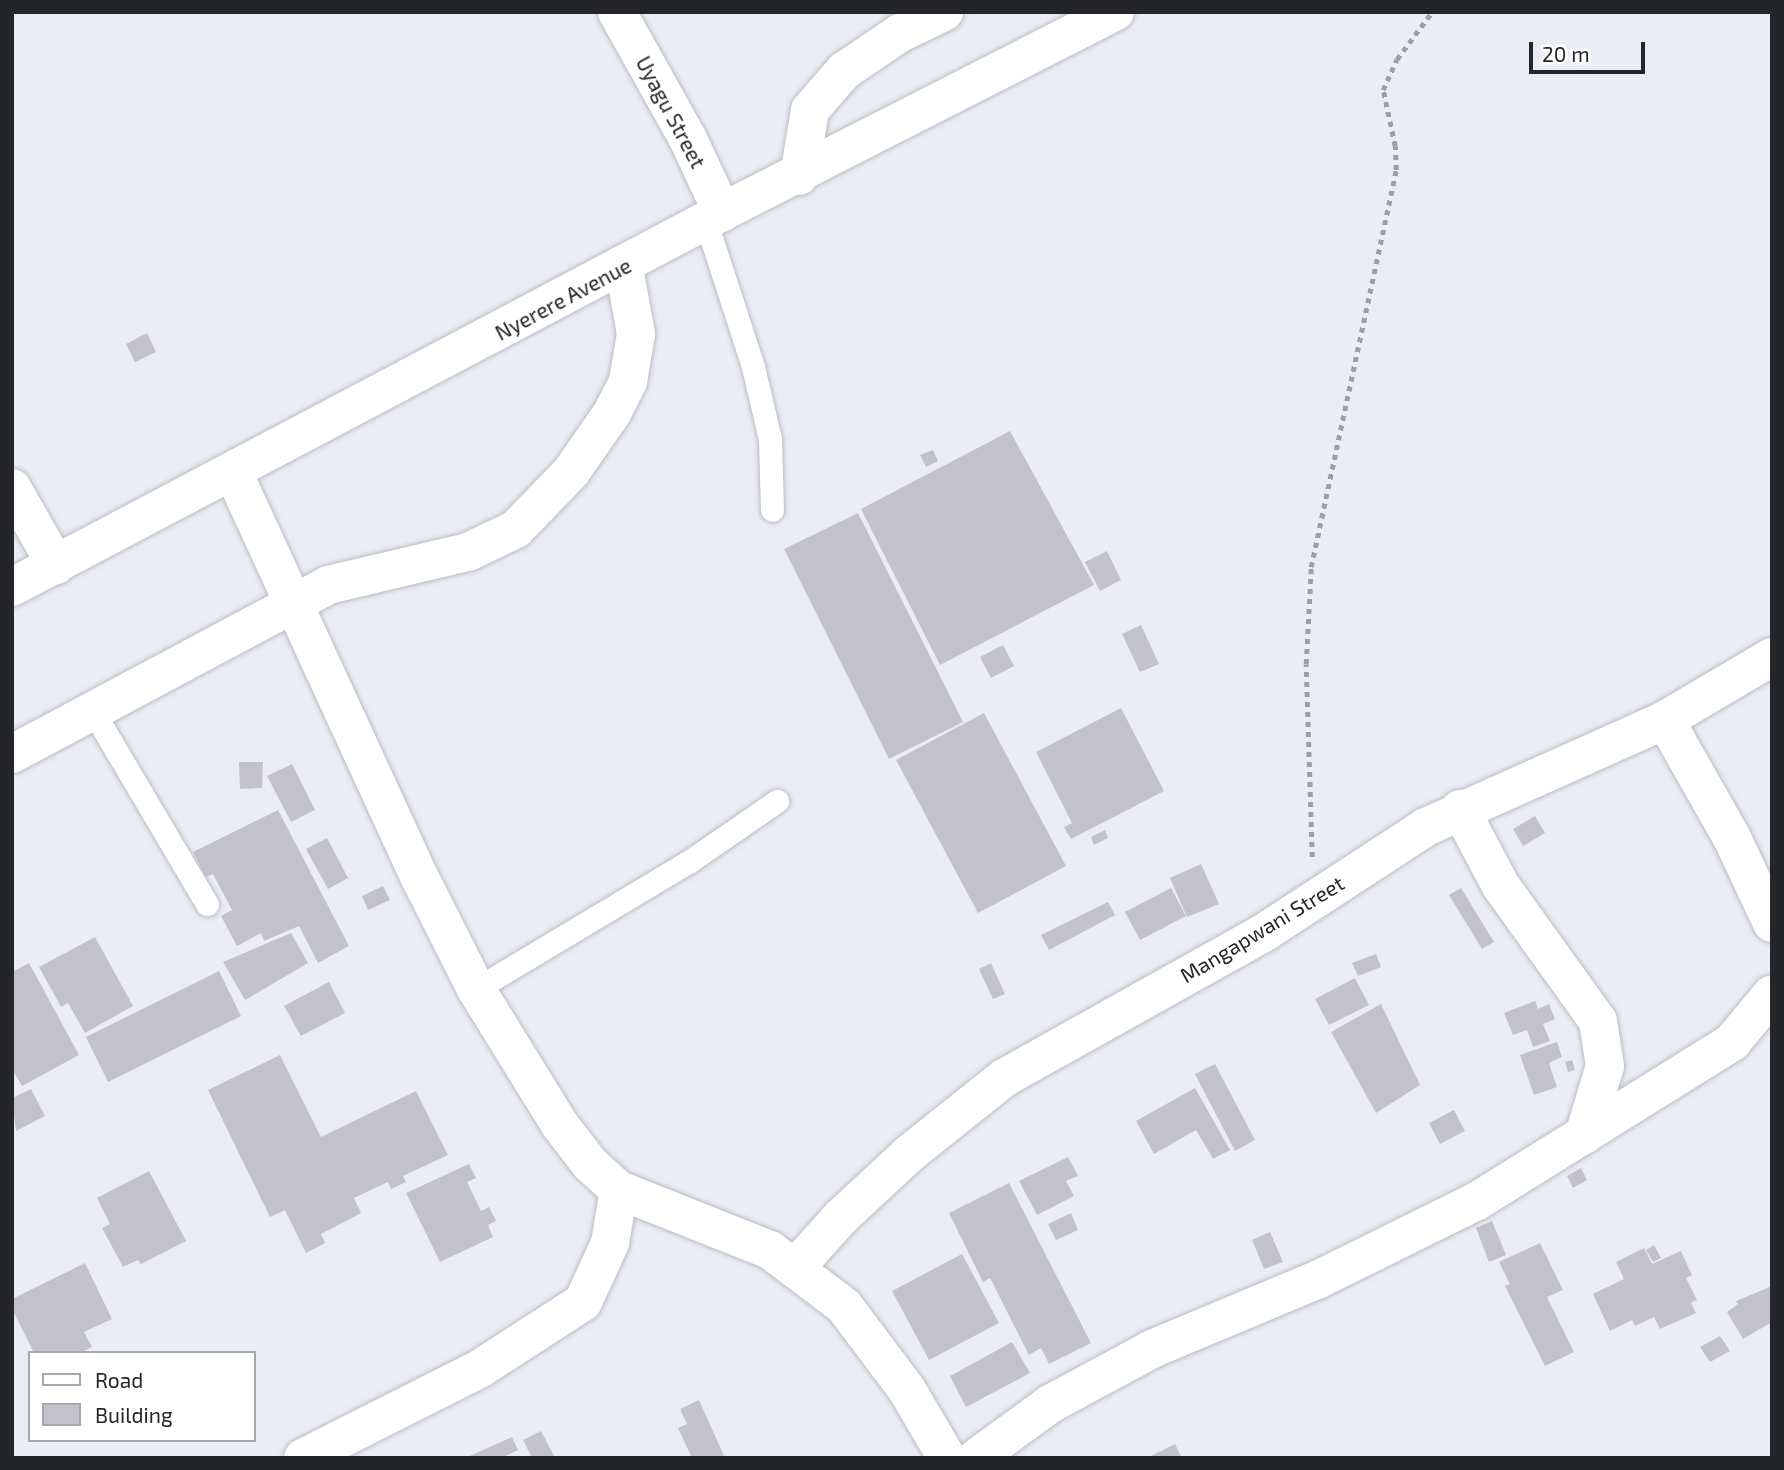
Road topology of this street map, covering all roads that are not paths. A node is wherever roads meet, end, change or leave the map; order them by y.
1 (617, 12) edge
2 (944, 12) edge
3 (1115, 12) edge
4 (799, 176) junction
5 (714, 217) junction
6 (624, 267) junction
7 (233, 472) junction
8 (12, 488) edge
9 (772, 510) dead end
10 (55, 565) junction
11 (12, 587) edge
12 (291, 604) junction
13 (1772, 657) edge
14 (94, 713) junction
15 (1665, 720) junction
16 (12, 754) edge
17 (777, 801) dead end
18 (1460, 809) junction
19 (207, 904) dead end
20 (1772, 923) edge
21 (476, 989) junction
22 (1772, 994) edge
23 (1584, 1135) junction
24 (619, 1190) junction
25 (796, 1267) junction
26 (303, 1458) edge
27 (947, 1458) edge
28 (976, 1458) edge

1 - 5 street, Uyagu Street
2 - 4 street
3 - 4 street, Nyerere Avenue
4 - 5 street, Nyerere Avenue
5 - 6 street, Nyerere Avenue
5 - 9 lane
6 - 7 street, Nyerere Avenue
6 - 12 street
7 - 10 street, Nyerere Avenue
7 - 12 street
8 - 10 street
10 - 11 street, Nyerere Avenue
12 - 14 street
12 - 21 street
13 - 15 street, Mangapwani Street
14 - 16 street
14 - 19 lane
15 - 18 street, Mangapwani Street
15 - 20 street
17 - 21 lane
18 - 23 street
18 - 25 street, Mangapwani Street
21 - 24 street
22 - 23 street
23 - 28 street
24 - 25 street
24 - 26 street
25 - 27 street

